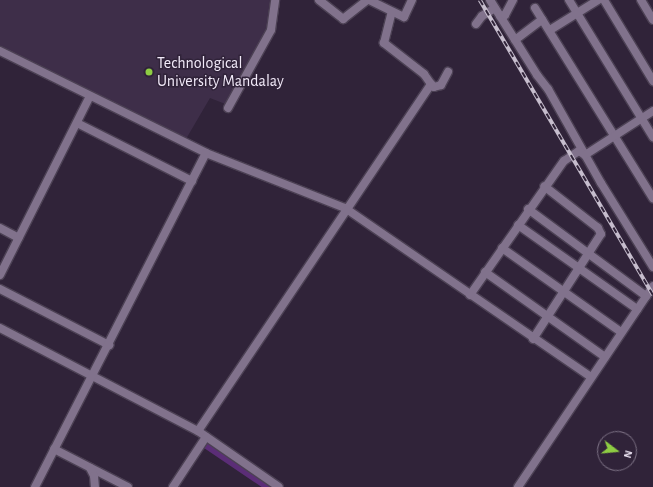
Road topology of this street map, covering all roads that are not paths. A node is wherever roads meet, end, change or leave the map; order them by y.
1 (275, 0) edge
2 (319, 0) edge
3 (368, 0) edge
4 (412, 0) edge
5 (490, 0) edge
6 (513, 0) edge
7 (569, 0) edge
8 (598, 0) edge
9 (604, 0) edge
10 (641, 0) edge
11 (495, 8) junction
12 (535, 8) dead end
13 (392, 12) junction
14 (577, 14) junction
15 (500, 16) junction
16 (542, 20) junction
17 (653, 20) edge
18 (476, 24) dead end
19 (550, 30) junction
20 (515, 40) junction
21 (0, 51) edge
22 (448, 72) dead end
23 (653, 81) edge
24 (431, 84) junction
25 (90, 96) junction
26 (228, 108) dead end
27 (653, 111) edge
28 (642, 119) junction
29 (77, 123) junction
30 (615, 135) junction
31 (653, 137) edge
32 (206, 153) junction
33 (585, 155) junction
34 (192, 181) junction
35 (544, 186) junction
36 (653, 198) edge
37 (346, 209) junction
38 (528, 209) junction
39 (518, 225) junction
40 (0, 228) edge
41 (19, 238) junction
42 (502, 248) junction
43 (589, 254) junction
44 (653, 267) edge
45 (579, 268) junction
46 (486, 272) junction
47 (0, 275) edge
48 (653, 286) edge
49 (0, 289) edge
50 (564, 291) junction
51 (470, 295) junction
52 (646, 296) junction
53 (637, 309) junction
54 (548, 315) junction
55 (0, 328) edge
56 (622, 332) junction
57 (533, 339) junction
58 (109, 345) junction
59 (605, 357) junction
60 (93, 375) junction
61 (591, 377) junction
62 (198, 431) junction
63 (206, 437) junction
64 (54, 449) junction
65 (90, 468) junction
66 (35, 487) edge
67 (95, 487) edge
68 (128, 487) edge
69 (173, 487) edge
70 (279, 487) edge
71 (518, 487) edge

1 - 26 street
2 - 3 street
3 - 13 street
4 - 13 street
5 - 11 street
6 - 15 street
7 - 14 street
8 - 14 street
9 - 23 street
10 - 17 street
11 - 15 street
11 - 18 street
12 - 16 street
13 - 24 street
14 - 19 street
14 - 28 street
15 - 20 street
16 - 19 street
16 - 20 street
19 - 30 street
20 - 33 street
21 - 25 street
22 - 24 street
24 - 37 street
25 - 29 street
25 - 32 street
27 - 28 street
28 - 30 street
28 - 31 street
29 - 34 street
29 - 41 street
30 - 33 street
30 - 36 street
32 - 34 street
32 - 37 street
33 - 35 street
33 - 44 street
34 - 58 street
35 - 38 street
35 - 43 street
37 - 51 street
37 - 62 street
38 - 39 street
38 - 43 street
39 - 42 street
39 - 45 street
40 - 41 street
41 - 47 street
42 - 46 street
42 - 50 street
43 - 45 street
43 - 52 street
45 - 50 street
45 - 53 street
46 - 51 street
46 - 54 street
48 - 52 street
49 - 58 street
50 - 54 street
50 - 56 street
51 - 57 street
52 - 53 street
53 - 56 street
54 - 57 street
54 - 59 street
55 - 60 street
56 - 59 street
57 - 61 street
58 - 60 street
59 - 61 street
60 - 62 street
60 - 64 street
61 - 71 street
62 - 63 street
63 - 69 street
63 - 70 street
64 - 65 street
64 - 66 street
65 - 67 street
65 - 68 street

